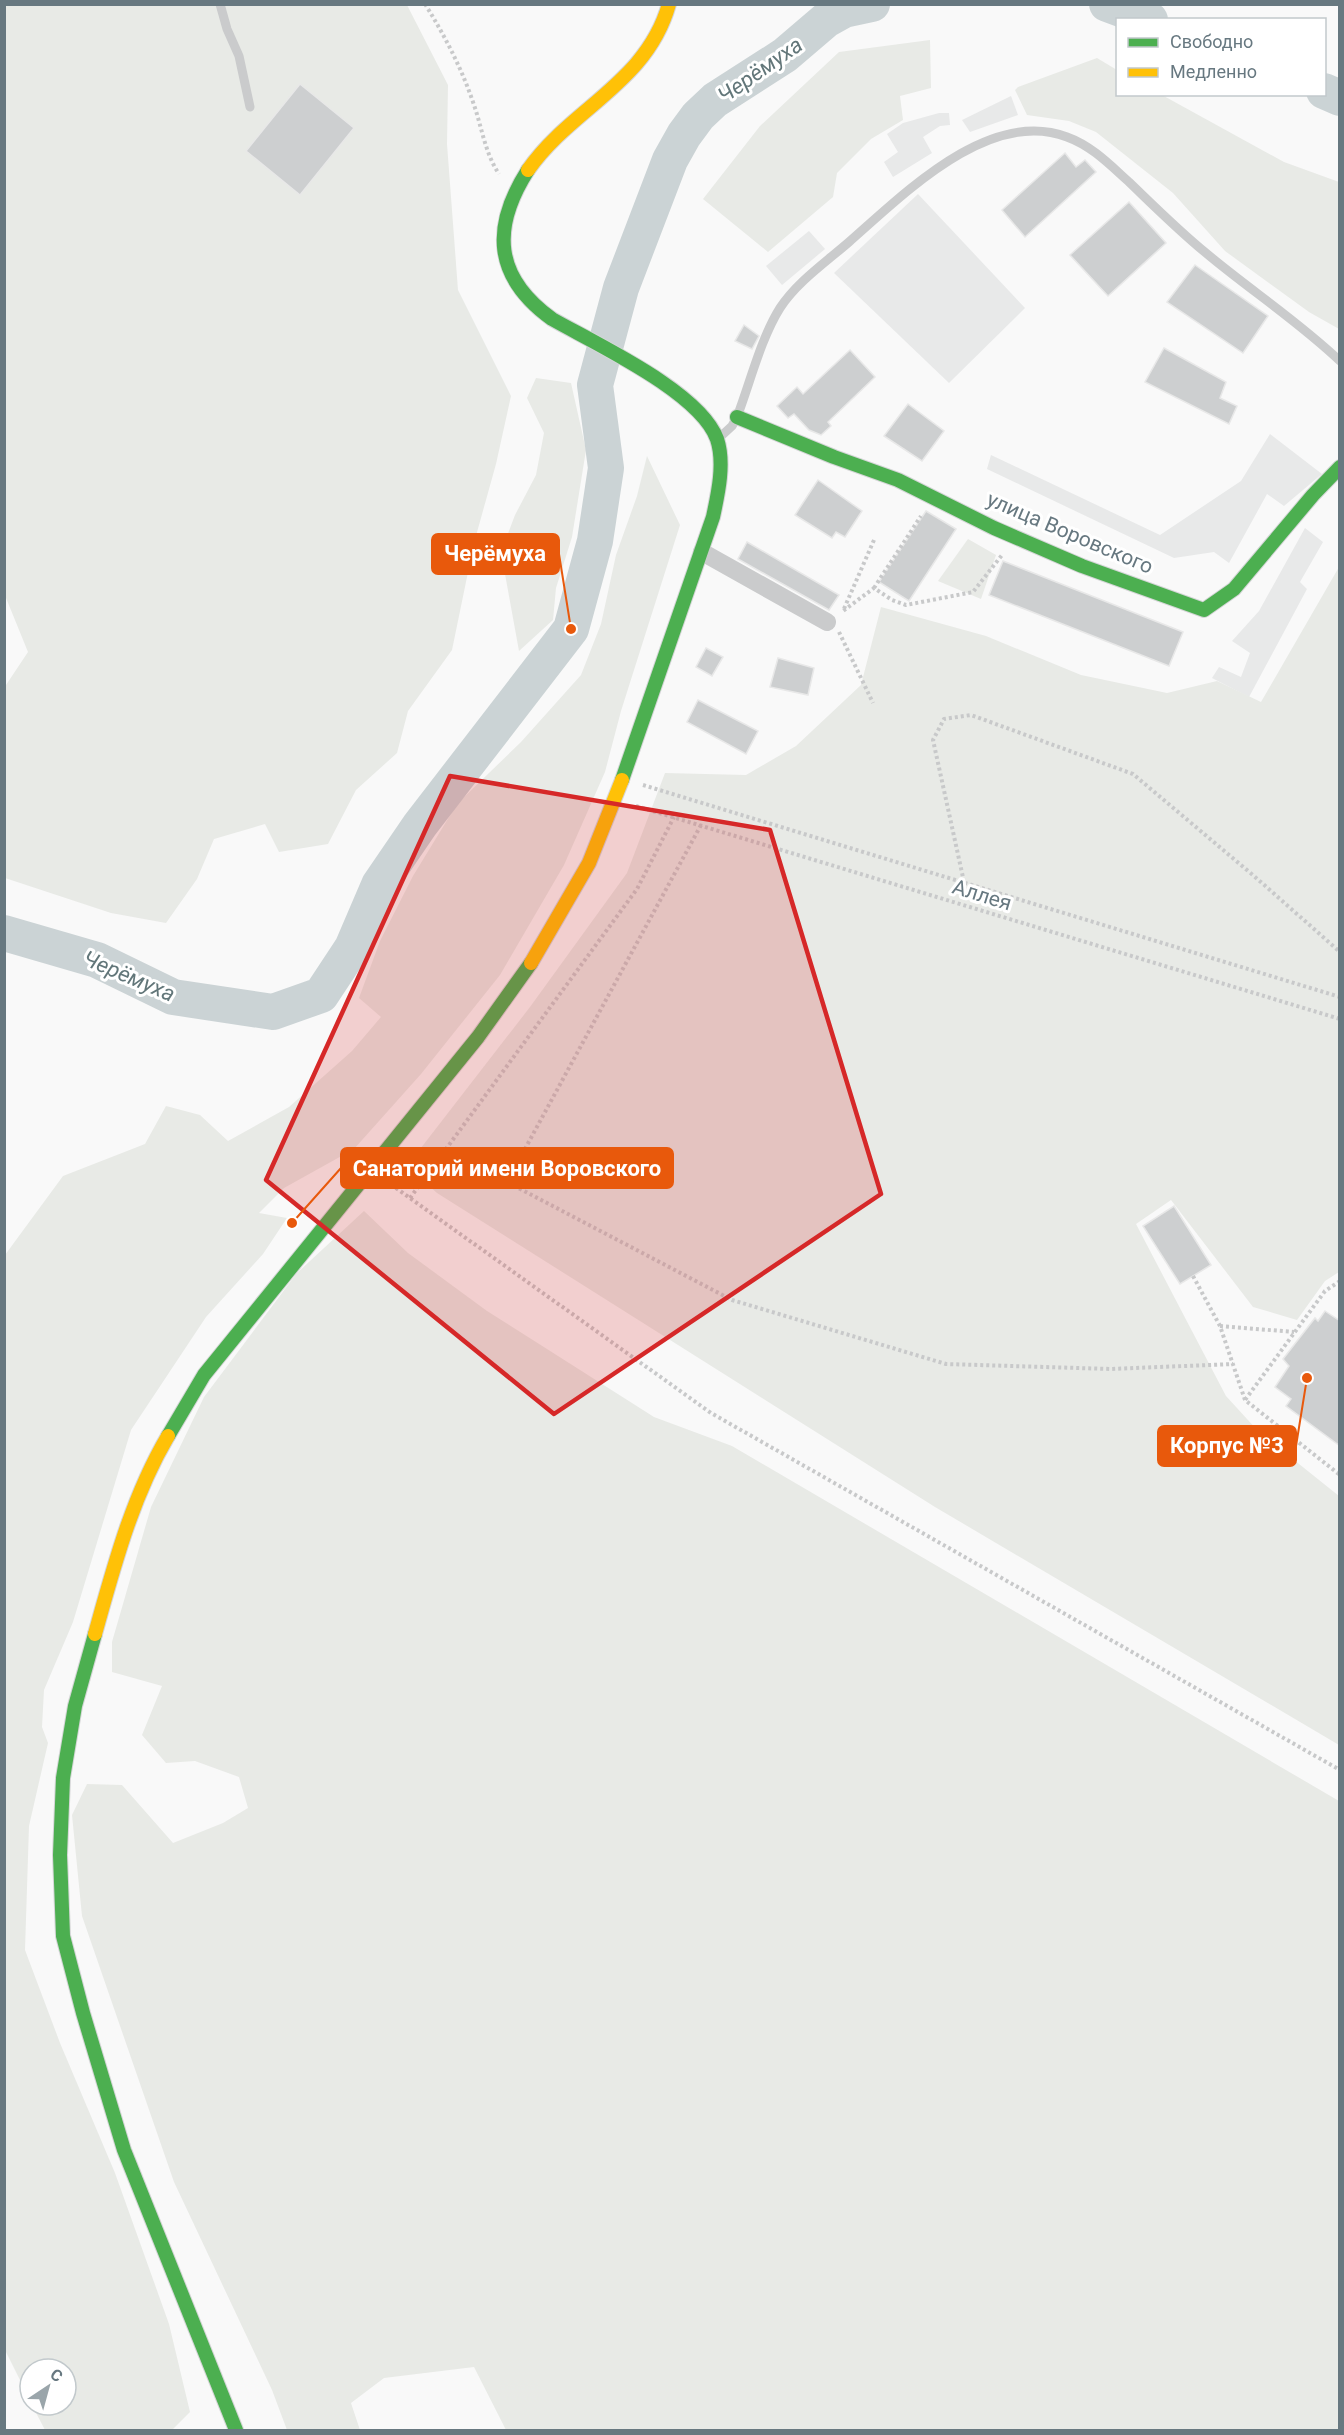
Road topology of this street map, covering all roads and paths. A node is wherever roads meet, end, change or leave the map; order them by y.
1 (220, 4) edge
2 (425, 4) edge
3 (669, 4) edge
4 (250, 107) dead end
5 (514, 195) junction
6 (1340, 361) edge
7 (737, 417) junction
8 (717, 440) junction
9 (1340, 467) edge
10 (933, 496) junction
11 (1015, 538) junction
12 (874, 540) dead end
13 (702, 552) junction
14 (874, 588) junction
15 (843, 612) junction
16 (836, 621) junction
17 (873, 703) dead end
18 (622, 779) junction
19 (615, 800) junction
20 (674, 817) junction
21 (701, 825) junction
22 (964, 882) junction
23 (1340, 952) edge
24 (1340, 997) edge
25 (1340, 1019) edge
26 (371, 1170) junction
27 (410, 1198) junction
28 (1193, 1276) dead end
29 (1340, 1281) edge
30 (1220, 1326) junction
31 (1295, 1332) junction
32 (1233, 1364) junction
33 (1245, 1401) junction
34 (1340, 1475) edge
35 (1340, 1770) edge
36 (236, 2430) edge

1 - 4 lane
2 - 5 path
3 - 5 main road
5 - 8 main road
6 - 7 lane
7 - 8 lane
7 - 10 main road, улица Воровского
8 - 13 main road
9 - 11 main road, улица Воровского
10 - 11 main road, улица Воровского
10 - 14 path
11 - 14 path
12 - 15 path
13 - 16 street
13 - 18 main road
14 - 15 path
15 - 16 path
16 - 17 path
18 - 19 main road
18 - 22 path, Аллея
19 - 20 path, Аллея
19 - 26 main road
20 - 21 path, Аллея
20 - 27 path
21 - 25 path, Аллея
21 - 32 path
22 - 23 path
22 - 24 path, Аллея
26 - 27 path
26 - 36 main road
27 - 35 path
28 - 30 path
29 - 31 path
30 - 31 path
30 - 32 path
31 - 33 path
32 - 33 path
33 - 34 path

